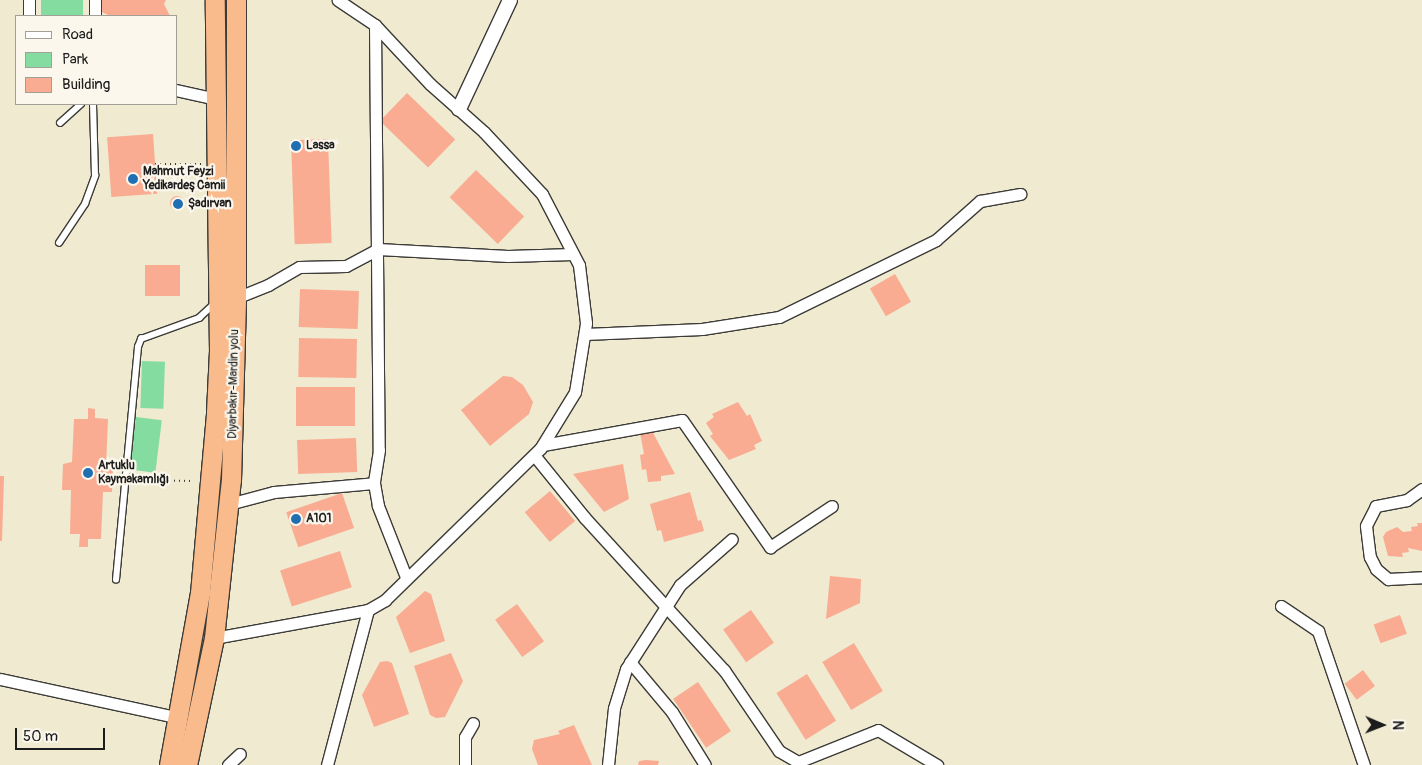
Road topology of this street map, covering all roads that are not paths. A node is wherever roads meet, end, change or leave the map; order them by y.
1 (29, 0) edge
2 (95, 0) edge
3 (214, 0) edge
4 (236, 0) edge
5 (338, 0) edge
6 (510, 0) edge
7 (28, 15) edge
8 (95, 15) edge
9 (375, 25) junction
10 (178, 90) edge
11 (216, 99) junction
12 (81, 105) edge
13 (93, 105) edge
14 (459, 109) junction
15 (60, 123) dead end
16 (1020, 194) dead end
17 (59, 243) dead end
18 (378, 249) junction
19 (573, 254) junction
20 (227, 299) junction
21 (585, 334) junction
22 (543, 445) junction
23 (534, 455) junction
24 (374, 483) junction
25 (1422, 489) edge
26 (229, 504) junction
27 (832, 506) dead end
28 (732, 539) dead end
29 (406, 577) junction
30 (1422, 577) edge
31 (116, 580) dead end
32 (1281, 606) dead end
33 (666, 607) junction
34 (368, 610) junction
35 (214, 638) junction
36 (630, 662) junction
37 (0, 678) edge
38 (180, 718) junction
39 (473, 723) dead end
40 (240, 754) dead end
41 (169, 765) edge
42 (187, 765) edge
43 (228, 765) edge
44 (327, 765) edge
45 (465, 765) edge
46 (608, 765) edge
47 (705, 765) edge
48 (937, 765) edge
49 (1364, 765) edge

1 - 7 street
2 - 8 street
3 - 11 highway, Diyarbakır-Mardin yolu
4 - 20 highway, Diyarbakır-Mardin yolu
5 - 9 street
6 - 14 street
9 - 14 street
9 - 18 street
10 - 11 street
11 - 20 highway, Diyarbakır-Mardin yolu
12 - 15 lane
13 - 17 lane
14 - 19 street
16 - 21 street
18 - 19 street
18 - 20 street
18 - 24 street
19 - 21 street
20 - 26 highway, Diyarbakır-Mardin yolu
20 - 31 lane
20 - 38 highway, Diyarbakır-Mardin yolu
21 - 22 street
22 - 23 street
22 - 27 street
23 - 29 street
23 - 33 street
24 - 26 street
24 - 29 street
25 - 30 street
26 - 35 highway, Diyarbakır-Mardin yolu
28 - 33 street
29 - 34 street
32 - 49 street
33 - 36 street
33 - 48 street
34 - 35 street
34 - 44 street
35 - 42 highway, Diyarbakır-Mardin yolu
36 - 46 street
36 - 47 street
37 - 38 street
38 - 41 highway, Diyarbakır-Mardin yolu
39 - 45 street
40 - 43 street

